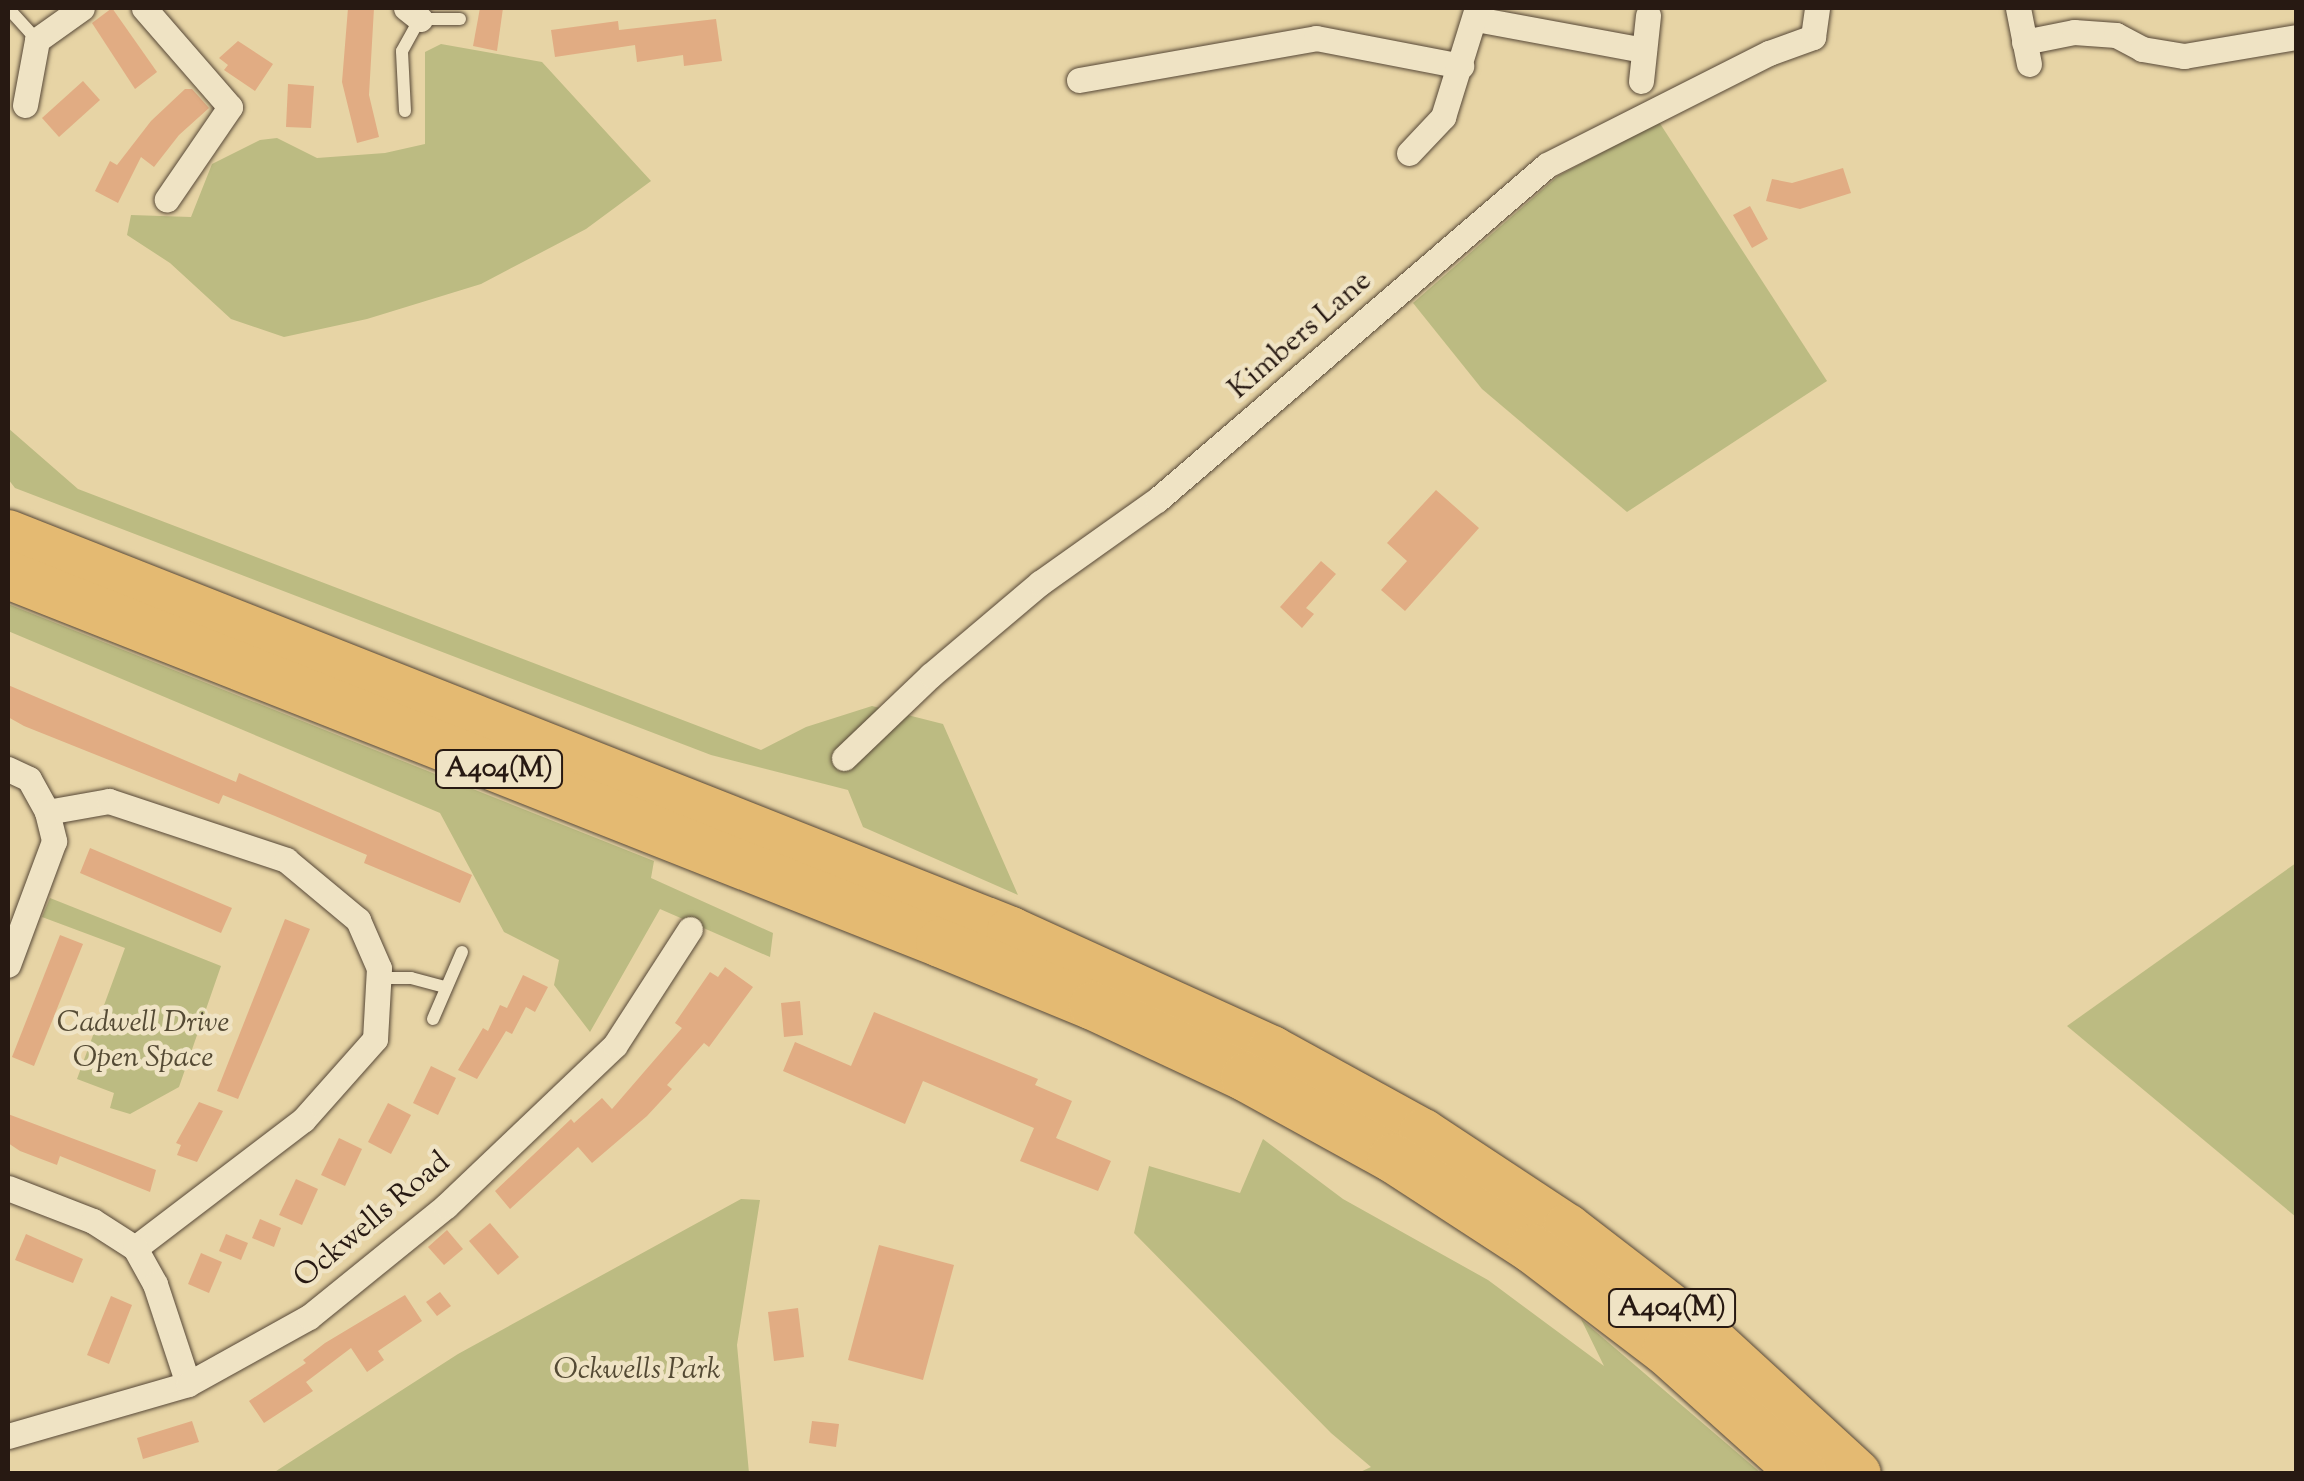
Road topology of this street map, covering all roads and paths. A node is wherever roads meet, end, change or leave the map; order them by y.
1 (8, 8) edge
2 (82, 8) edge
3 (144, 8) edge
4 (1817, 8) edge
5 (2018, 8) edge
6 (413, 13) edge
7 (1477, 13) edge
8 (1648, 15) dead end
9 (460, 19) dead end
10 (2296, 36) edge
11 (37, 40) junction
12 (1644, 50) junction
13 (1461, 66) junction
14 (1079, 80) dead end
15 (1641, 80) dead end
16 (25, 105) dead end
17 (405, 111) dead end
18 (1409, 153) dead end
19 (166, 199) dead end
20 (8, 510) edge
21 (8, 534) edge
22 (8, 575) edge
23 (130, 582) junction
24 (844, 758) dead end
25 (8, 769) edge
26 (47, 812) junction
27 (690, 929) dead end
28 (462, 952) dead end
29 (8, 965) edge
30 (378, 978) junction
31 (444, 986) junction
32 (433, 1018) dead end
33 (8, 1188) edge
34 (135, 1248) junction
35 (188, 1384) junction
36 (8, 1436) edge
37 (1803, 1474) edge
38 (1856, 1474) edge

1 - 11 lane
2 - 11 street
3 - 19 street
4 - 24 street, Kimbers Lane
5 - 10 street
6 - 9 lane
6 - 17 lane
7 - 12 street
7 - 13 street
8 - 12 street
11 - 16 street
12 - 15 street
13 - 14 street
13 - 18 street
20 - 23 highway, A404(M)
21 - 23 highway, A404(M)
22 - 37 highway, A404(M)
23 - 38 highway, A404(M)
25 - 26 street
26 - 29 street
26 - 30 street
27 - 35 street, Ockwells Road
28 - 31 lane
30 - 31 lane
30 - 34 street
31 - 32 lane
33 - 34 street
34 - 35 street
35 - 36 street, Ockwells Road

